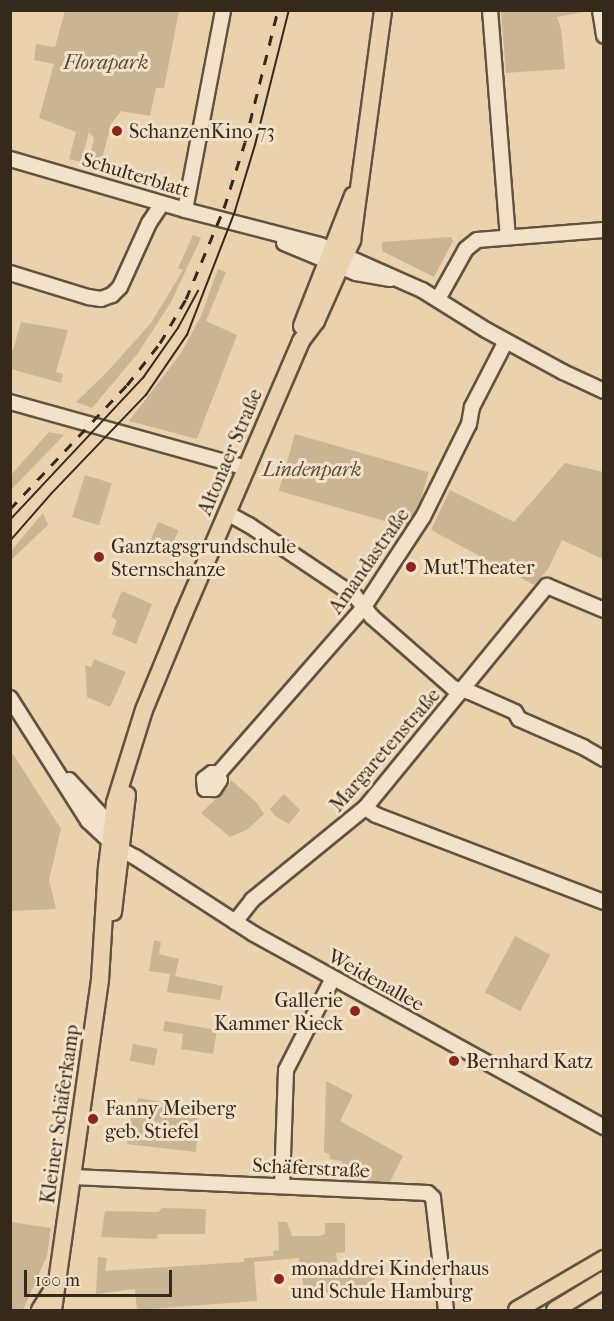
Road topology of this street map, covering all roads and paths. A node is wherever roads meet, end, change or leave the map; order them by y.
1 (223, 10) edge
2 (383, 10) edge
3 (490, 10) edge
4 (600, 10) edge
5 (603, 36) edge
6 (10, 159) edge
7 (162, 204) junction
8 (185, 210) junction
9 (603, 230) edge
10 (508, 237) junction
11 (336, 259) junction
12 (10, 273) edge
13 (438, 299) junction
14 (506, 341) junction
15 (603, 391) edge
16 (10, 402) edge
17 (246, 468) junction
18 (227, 513) junction
19 (364, 607) junction
20 (603, 610) edge
21 (462, 690) junction
22 (10, 698) edge
23 (603, 759) edge
24 (58, 770) junction
25 (218, 774) dead end
26 (364, 808) junction
27 (88, 821) junction
28 (120, 843) junction
29 (107, 862) junction
30 (603, 902) edge
31 (235, 922) junction
32 (104, 946) junction
33 (333, 978) junction
34 (603, 1127) edge
35 (73, 1177) junction
36 (282, 1185) junction
37 (603, 1259) edge
38 (603, 1280) edge
39 (54, 1287) junction
40 (40, 1311) edge
41 (53, 1311) edge
42 (446, 1311) edge
43 (518, 1311) edge
44 (555, 1311) edge

1 - 8 street
2 - 11 main road, Altonaer Straße
3 - 10 street
4 - 5 street
6 - 7 street, Schulterblatt
7 - 8 street, Schulterblatt
7 - 12 street
8 - 11 street, Schulterblatt
9 - 10 street
10 - 13 street
11 - 13 street, Schulterblatt
11 - 17 main road, Altonaer Straße
13 - 14 street, Schulterblatt
14 - 15 street, Schulterblatt
14 - 19 street, Amandastraße
16 - 17 street
17 - 18 main road, Altonaer Straße
18 - 19 street
18 - 28 main road, Altonaer Straße
19 - 21 street
19 - 25 street, Amandastraße
20 - 21 street, Margaretenstraße
21 - 23 street
21 - 26 street, Margaretenstraße
22 - 24 street
24 - 27 street
24 - 28 street
26 - 30 street
26 - 31 street, Margaretenstraße
27 - 28 street
27 - 29 street
28 - 29 main road, Kleiner Schäferkamp
28 - 31 street, Weidenallee
28 - 32 main road, Kleiner Schäferkamp
29 - 32 main road, Kleiner Schäferkamp
31 - 33 street, Weidenallee
32 - 35 main road, Kleiner Schäferkamp
33 - 34 street, Weidenallee
33 - 36 street
35 - 36 street, Schäferstraße
35 - 39 main road, Kleiner Schäferkamp
36 - 42 street, Schäferstraße
37 - 43 main road
38 - 44 main road
39 - 40 main road, Kleiner Schäferkamp
39 - 41 main road, Kleiner Schäferkamp

